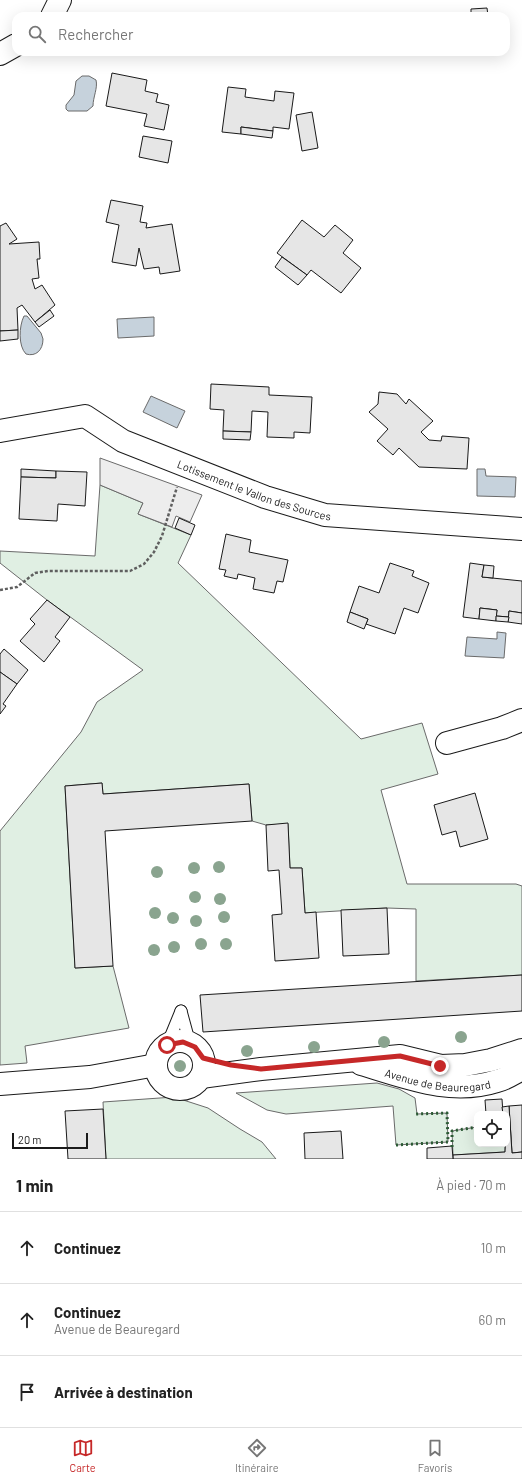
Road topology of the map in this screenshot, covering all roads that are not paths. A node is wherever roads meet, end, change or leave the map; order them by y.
1 (60, 0) edge
2 (54, 12) edge
3 (12, 47) edge
4 (0, 54) edge
5 (0, 431) edge
6 (522, 529) edge
7 (522, 720) edge
8 (447, 744) dead end
9 (167, 1045) junction
10 (522, 1050) edge
11 (198, 1060) junction
12 (352, 1062) junction
13 (156, 1065) junction
14 (522, 1069) edge
15 (90, 1077) junction
16 (0, 1084) edge
17 (167, 1085) junction

1 - 2 street
3 - 4 street
5 - 6 street, Lotissement le Vallon des Sources
7 - 8 street
9 - 11 street
9 - 11 lane
9 - 13 street
10 - 12 street, Avenue de Beauregard
11 - 12 street, Avenue de Beauregard
11 - 17 street
12 - 14 street, Avenue de Beauregard
13 - 15 street
13 - 17 street
15 - 16 street
15 - 17 street

